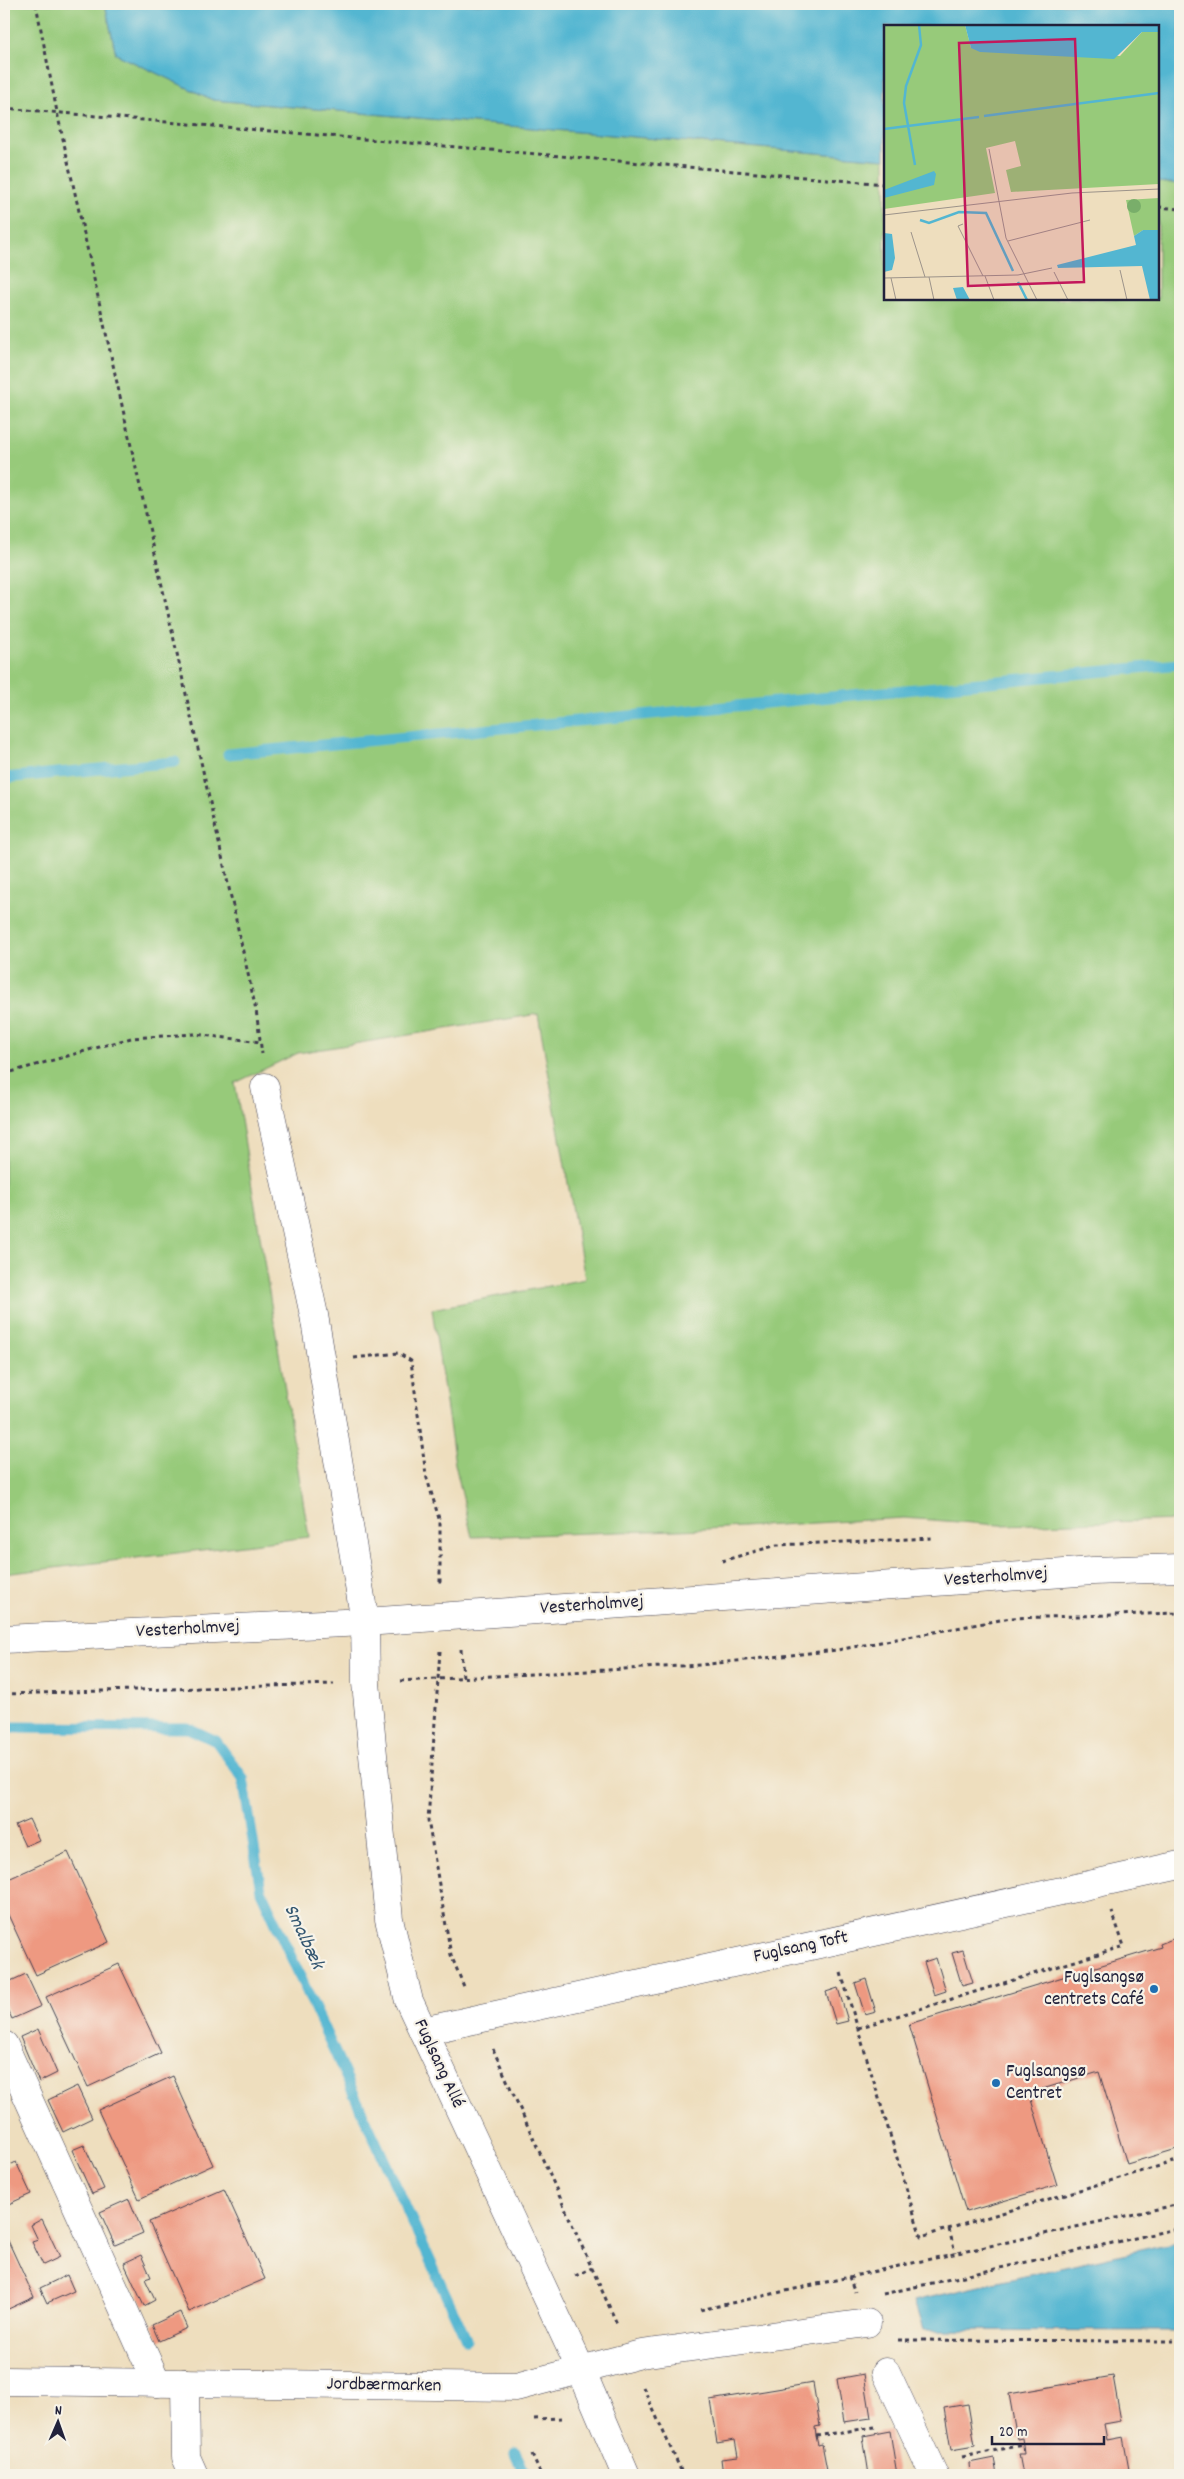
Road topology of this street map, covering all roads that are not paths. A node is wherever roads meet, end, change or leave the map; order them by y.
1 (265, 1088) road end
2 (1180, 1568) edge
3 (365, 1622) junction
4 (4, 1639) edge
5 (1180, 1865) edge
6 (423, 2031) junction
7 (4, 2045) edge
8 (867, 2323) dead end
9 (582, 2372) junction
10 (886, 2372) dead end
11 (4, 2381) edge
12 (157, 2383) junction
13 (185, 2383) junction
14 (932, 2471) edge
15 (194, 2475) edge
16 (626, 2475) edge

1 - 3 street, Fuglsang Allé
2 - 3 street, Vesterholmvej
3 - 4 street, Vesterholmvej
3 - 6 street, Fuglsang Allé
5 - 6 street, Fuglsang Toft
6 - 9 street, Fuglsang Allé
7 - 12 street
8 - 9 street, Jordbærmarken
9 - 13 street, Jordbærmarken
9 - 16 street, Fuglsang Allé
10 - 14 street
11 - 12 street, Jordbærmarken
12 - 13 street, Jordbærmarken
13 - 15 street

